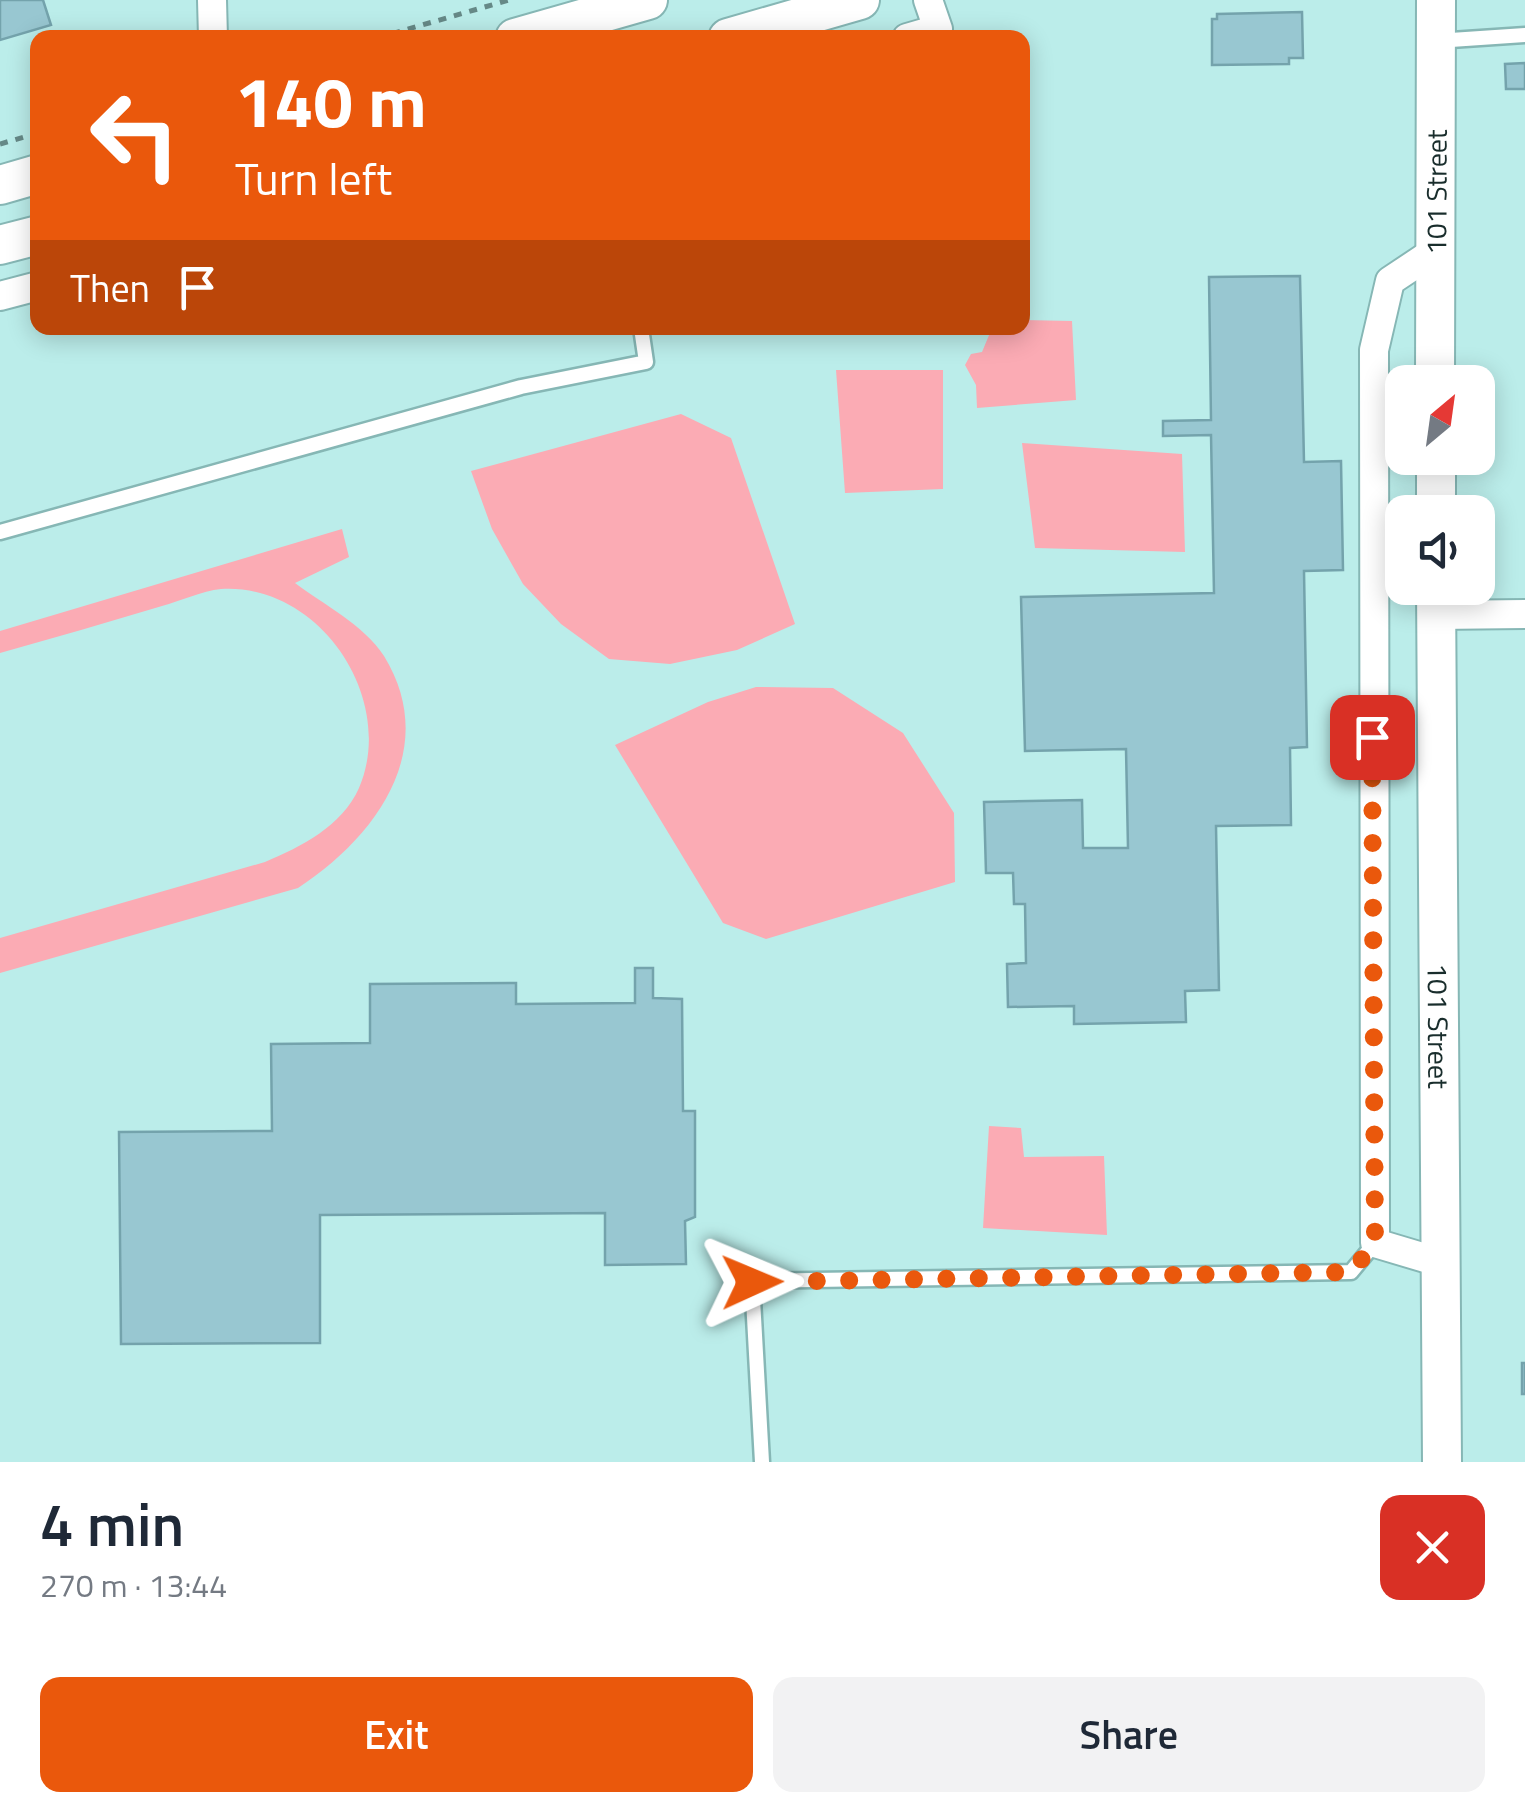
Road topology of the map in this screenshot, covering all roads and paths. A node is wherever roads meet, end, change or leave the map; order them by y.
1 (212, 0) edge
2 (509, 0) edge
3 (648, 0) edge
4 (860, 0) edge
5 (928, 0) edge
6 (1436, 0) edge
7 (213, 30) edge
8 (405, 30) edge
9 (542, 30) edge
10 (756, 30) edge
11 (935, 30) edge
12 (1525, 35) edge
13 (1436, 41) junction
14 (30, 135) edge
15 (0, 144) edge
16 (30, 176) edge
17 (0, 185) edge
18 (30, 236) edge
19 (0, 245) edge
20 (1434, 250) junction
21 (30, 288) edge
22 (0, 296) edge
23 (643, 335) edge
24 (1435, 365) edge
25 (0, 532) edge
26 (1436, 605) edge
27 (1463, 605) edge
28 (1525, 614) edge
29 (1375, 1243) junction
30 (1442, 1263) junction
31 (762, 1462) edge
32 (1442, 1462) edge

1 - 7 street
2 - 8 path
3 - 9 street
4 - 10 street
5 - 11 street
6 - 13 street, 101 Street
12 - 13 lane
13 - 20 street, 101 Street
14 - 15 path
16 - 17 street
18 - 19 street
20 - 24 street, 101 Street
20 - 29 street
21 - 22 street
23 - 25 lane
26 - 30 street, 101 Street
27 - 28 street
29 - 30 street
29 - 31 lane
30 - 32 street, 101 Street

